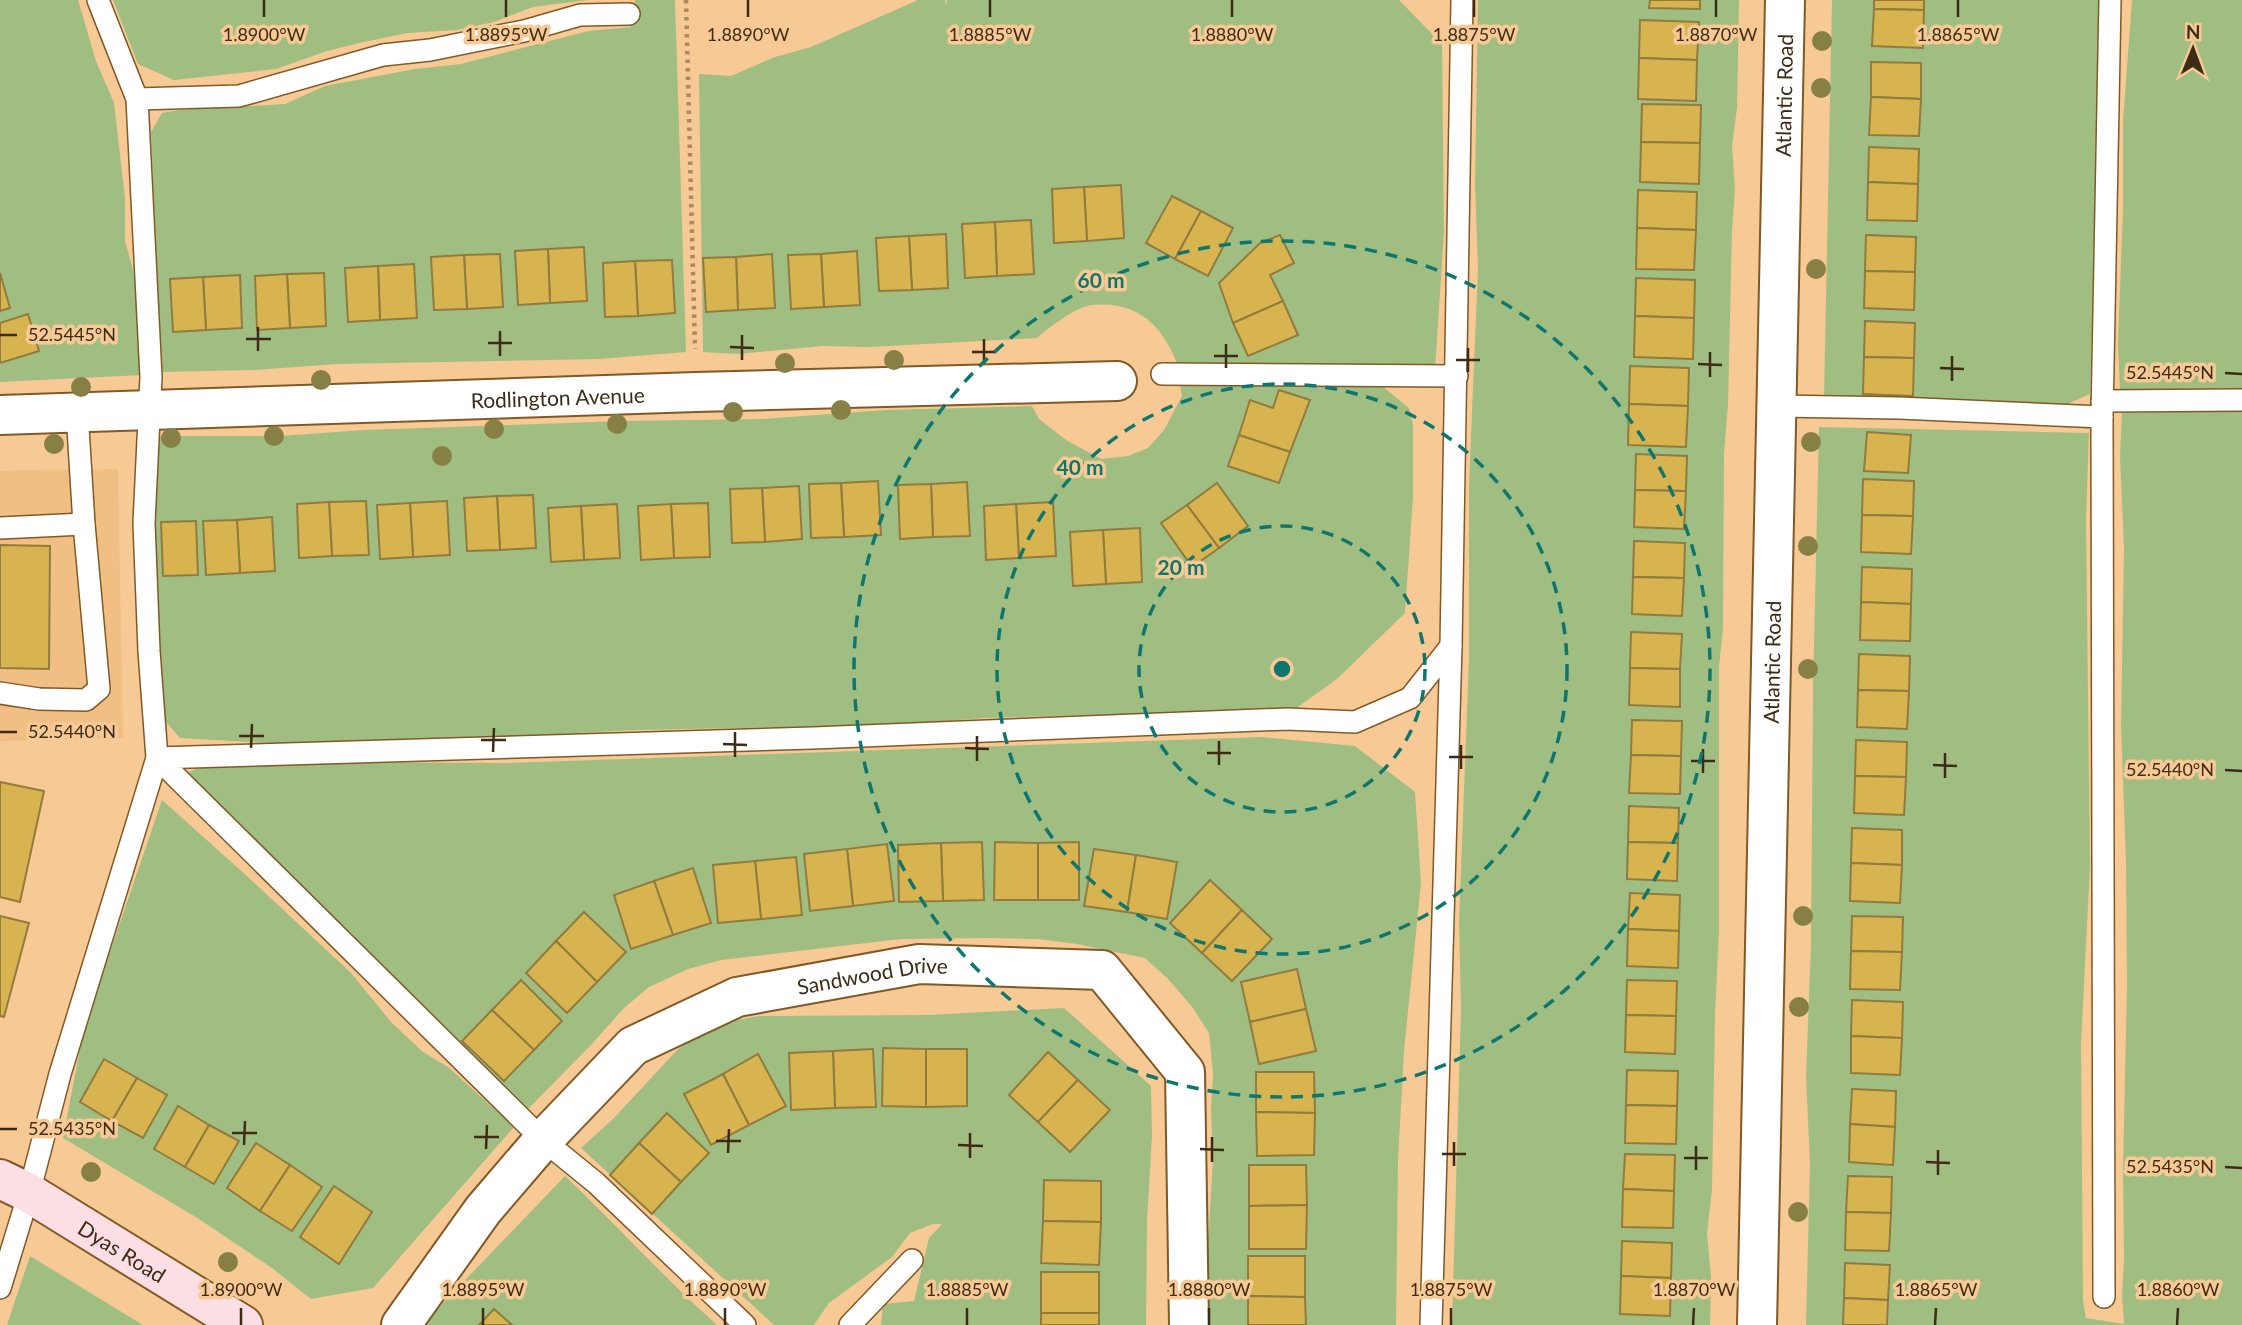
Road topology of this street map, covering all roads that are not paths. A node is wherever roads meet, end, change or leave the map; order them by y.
1 (97, 0) edge
2 (1462, 0) edge
3 (1785, 0) edge
4 (2110, 0) edge
5 (629, 14) dead end
6 (137, 99) junction
7 (1162, 374) dead end
8 (1457, 376) junction
9 (1117, 381) dead end
10 (2242, 400) edge
11 (1775, 406) junction
12 (149, 409) junction
13 (2102, 409) junction
14 (77, 412) junction
15 (0, 415) edge
16 (84, 524) junction
17 (0, 528) edge
18 (1451, 646) junction
19 (0, 693) edge
20 (157, 758) junction
21 (543, 1140) junction
22 (15, 1186) edge
23 (912, 1259) dead end
24 (0, 1288) edge
25 (2104, 1297) dead end
26 (243, 1325) edge
27 (401, 1325) edge
28 (745, 1325) edge
29 (850, 1325) edge
30 (1189, 1325) edge
31 (1431, 1325) edge
32 (1757, 1325) edge

1 - 6 lane
2 - 8 lane
3 - 11 street, Atlantic Road
4 - 13 lane
5 - 6 lane
6 - 12 lane
7 - 8 lane
8 - 18 lane
9 - 12 street, Rodlington Avenue
10 - 13 lane
11 - 13 lane
11 - 32 street, Atlantic Road
12 - 14 street, Rodlington Avenue
12 - 20 lane
13 - 25 lane
14 - 15 street, Rodlington Avenue
14 - 16 lane
16 - 17 lane
16 - 19 lane
18 - 20 lane
18 - 31 lane
20 - 21 lane
20 - 22 lane
21 - 27 street, Sandwood Drive
21 - 28 lane
21 - 30 street, Sandwood Drive
22 - 24 lane
22 - 26 street, Dyas Road
23 - 29 lane

